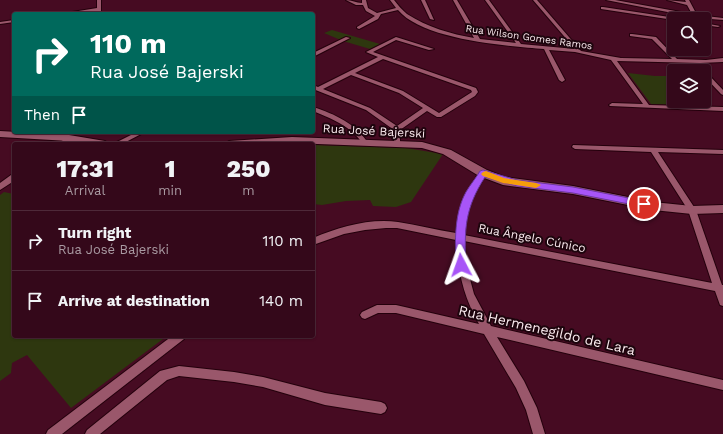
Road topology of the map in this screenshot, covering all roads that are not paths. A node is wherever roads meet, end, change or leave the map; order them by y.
1 (99, 0) edge
2 (348, 0) edge
3 (392, 0) edge
4 (423, 0) edge
5 (455, 0) edge
6 (487, 0) edge
7 (535, 0) edge
8 (608, 0) edge
9 (669, 0) edge
10 (655, 2) dead end
11 (688, 2) edge
12 (365, 4) edge
13 (603, 8) dead end
14 (397, 9) junction
15 (658, 9) junction
16 (99, 11) edge
17 (87, 12) edge
18 (671, 12) edge
19 (693, 12) edge
20 (378, 14) junction
21 (667, 18) edge
22 (432, 19) dead end
23 (711, 19) edge
24 (723, 19) edge
25 (12, 21) edge
26 (0, 23) edge
27 (711, 25) edge
28 (718, 26) dead end
29 (359, 28) dead end
30 (632, 35) dead end
31 (348, 38) dead end
32 (478, 40) junction
33 (520, 46) junction
34 (546, 48) junction
35 (431, 49) dead end
36 (579, 51) junction
37 (315, 54) edge
38 (382, 57) junction
39 (613, 59) junction
40 (723, 60) edge
41 (676, 61) junction
42 (693, 62) joint
43 (351, 73) junction
44 (562, 80) dead end
45 (711, 80) edge
46 (315, 88) edge
47 (320, 89) junction
48 (723, 93) edge
49 (612, 105) dead end
50 (647, 106) junction
51 (427, 108) junction
52 (723, 109) edge
53 (315, 110) edge
54 (0, 134) edge
55 (138, 134) edge
56 (397, 135) junction
57 (69, 138) junction
58 (63, 142) edge
59 (93, 142) edge
60 (120, 142) edge
61 (254, 142) edge
62 (365, 143) junction
63 (575, 147) dead end
64 (654, 150) junction
65 (723, 152) edge
66 (483, 173) junction
67 (12, 178) edge
68 (0, 187) edge
69 (723, 209) edge
70 (692, 210) junction
71 (460, 237) junction
72 (315, 241) edge
73 (721, 288) edge
74 (723, 302) edge
75 (365, 315) dead end
76 (486, 330) junction
77 (177, 338) edge
78 (723, 385) edge
79 (381, 408) dead end
80 (52, 434) edge
81 (90, 434) edge
82 (539, 434) edge

1 - 16 street
2 - 12 street
3 - 14 street, Rua Wilson Gomes Ramos
4 - 22 street
5 - 32 street
6 - 33 street
7 - 36 street
8 - 15 street
9 - 11 street
10 - 15 street
11 - 19 street
12 - 20 street
13 - 21 street
14 - 20 street
14 - 32 street, Rua Wilson Gomes Ramos
15 - 18 street
16 - 17 street
20 - 29 street
23 - 24 street
25 - 26 street
27 - 28 street
30 - 41 street
31 - 37 street
32 - 33 street, Rua Wilson Gomes Ramos
33 - 34 street, Rua Wilson Gomes Ramos
34 - 36 street, Rua Wilson Gomes Ramos
34 - 44 street
35 - 38 street
36 - 39 street, Rua Wilson Gomes Ramos
38 - 43 street
38 - 51 street
39 - 41 street, Rua Wilson Gomes Ramos
39 - 50 street
40 - 42 street, Rua Wilson Gomes Ramos
41 - 42 street, Rua Wilson Gomes Ramos
43 - 47 street
43 - 51 street
45 - 48 street
46 - 47 street
47 - 56 street
49 - 50 street
50 - 52 street
51 - 56 street
53 - 62 street
54 - 57 main road
55 - 60 street
56 - 62 main road, Rua José Bajerski
56 - 66 main road, Rua José Bajerski
57 - 58 street
57 - 59 main road
61 - 62 main road, Rua José Bajerski
63 - 64 street
64 - 65 street
64 - 70 street
66 - 70 main road, Rua José Bajerski
66 - 71 street
67 - 68 street
69 - 70 main road, Rua José Bajerski
70 - 73 street
71 - 72 street, Rua Ângelo Cúnico
71 - 73 street, Rua Ângelo Cúnico
71 - 76 street
73 - 74 street
75 - 76 street, Rua Hermenegildo de Lara
76 - 78 street, Rua Hermenegildo de Lara
76 - 82 street
77 - 80 street
79 - 81 street

